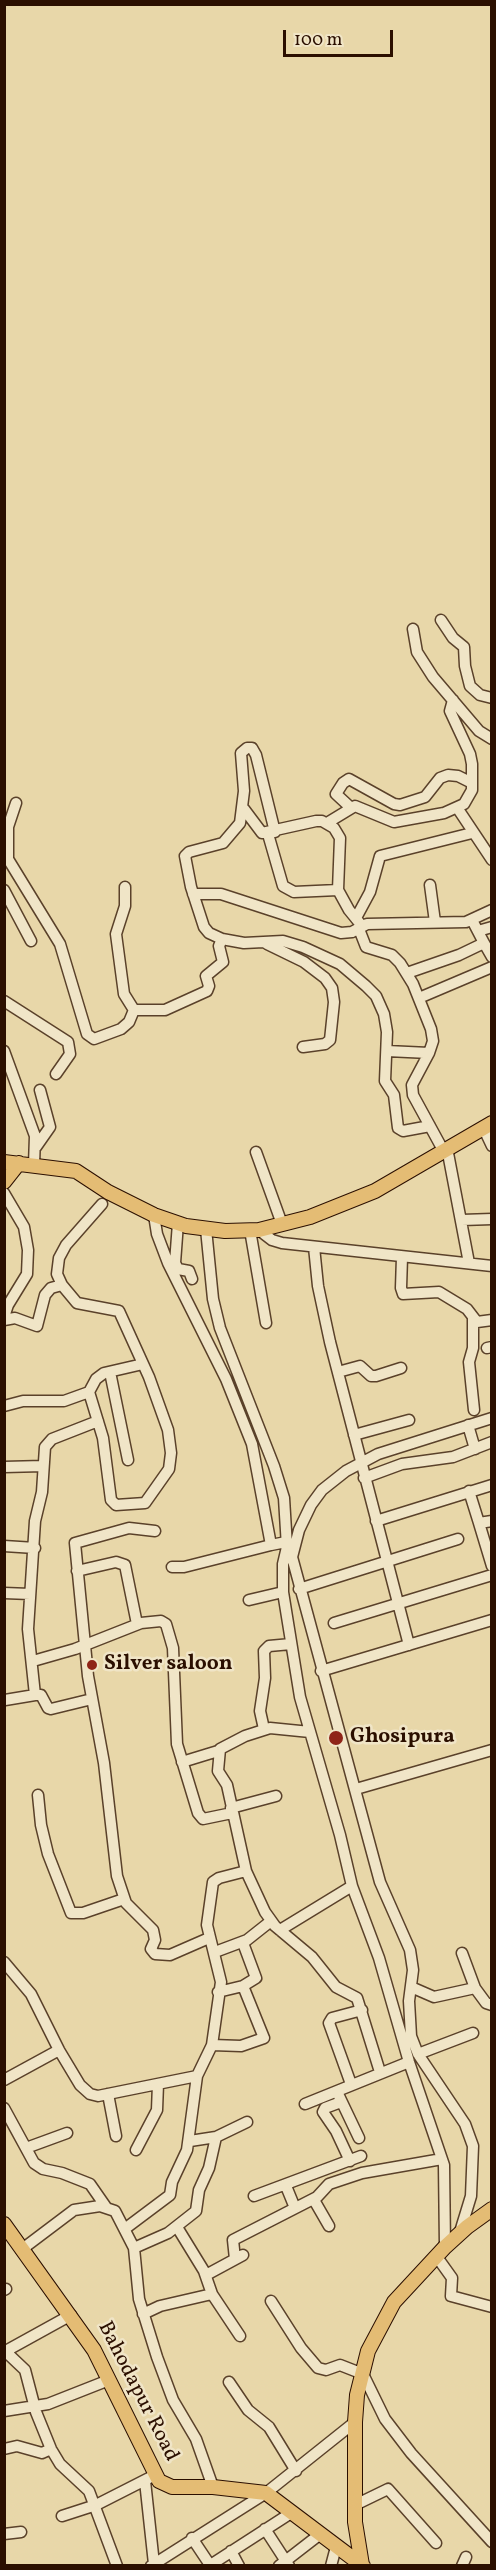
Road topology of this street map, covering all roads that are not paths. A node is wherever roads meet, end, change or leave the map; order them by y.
1 (441, 621) dead end
2 (414, 629) dead end
3 (492, 698) edge
4 (453, 700) junction
5 (492, 738) edge
6 (472, 783) junction
7 (16, 803) dead end
8 (350, 807) junction
9 (244, 809) junction
10 (458, 809) junction
11 (327, 823) junction
12 (271, 833) junction
13 (472, 833) junction
14 (6, 858) edge
15 (492, 860) edge
16 (430, 885) dead end
17 (125, 887) dead end
18 (4, 890) edge
19 (338, 890) junction
20 (193, 894) junction
21 (492, 910) edge
22 (472, 920) junction
23 (435, 922) junction
24 (359, 924) junction
25 (492, 927) edge
26 (478, 931) junction
27 (222, 939) junction
28 (31, 940) dead end
29 (264, 943) junction
30 (484, 943) junction
31 (492, 957) edge
32 (492, 967) edge
33 (407, 973) junction
34 (419, 998) junction
35 (4, 1001) edge
36 (134, 1010) junction
37 (303, 1047) dead end
38 (4, 1051) edge
39 (387, 1051) junction
40 (429, 1053) junction
41 (56, 1074) dead end
42 (40, 1090) dead end
43 (487, 1125) edge
44 (430, 1126) junction
45 (492, 1146) edge
46 (36, 1147) junction
47 (445, 1149) junction
48 (256, 1152) dead end
49 (4, 1162) edge
50 (19, 1163) junction
51 (34, 1165) junction
52 (4, 1182) edge
53 (4, 1193) edge
54 (102, 1204) dead end
55 (154, 1215) junction
56 (492, 1219) edge
57 (462, 1220) junction
58 (178, 1223) junction
59 (282, 1224) junction
60 (206, 1229) junction
61 (254, 1230) junction
62 (314, 1247) junction
63 (402, 1257) junction
64 (469, 1263) junction
65 (492, 1266) edge
66 (192, 1279) dead end
67 (62, 1285) junction
68 (4, 1318) edge
69 (473, 1318) junction
70 (492, 1320) edge
71 (266, 1323) dead end
72 (143, 1364) junction
73 (401, 1368) dead end
74 (110, 1372) junction
75 (338, 1372) junction
76 (89, 1392) junction
77 (4, 1406) edge
78 (474, 1410) dead end
79 (492, 1418) edge
80 (409, 1419) dead end
81 (98, 1421) junction
82 (468, 1425) junction
83 (354, 1435) junction
84 (492, 1442) edge
85 (475, 1449) junction
86 (128, 1460) dead end
87 (360, 1462) junction
88 (43, 1466) junction
89 (4, 1467) edge
90 (364, 1478) junction
91 (492, 1485) edge
92 (469, 1491) junction
93 (285, 1507) junction
94 (263, 1510) junction
95 (376, 1521) junction
96 (492, 1521) edge
97 (479, 1523) junction
98 (155, 1531) dead end
99 (458, 1539) dead end
100 (271, 1545) junction
101 (4, 1546) edge
102 (34, 1548) junction
103 (288, 1549) junction
104 (387, 1561) junction
105 (492, 1566) edge
106 (172, 1567) dead end
107 (77, 1571) junction
108 (492, 1575) edge
109 (299, 1589) junction
110 (4, 1593) edge
111 (283, 1593) junction
112 (30, 1594) junction
113 (249, 1600) dead end
114 (400, 1604) junction
115 (492, 1620) edge
116 (334, 1623) dead end
117 (136, 1624) junction
118 (291, 1644) junction
119 (85, 1645) junction
120 (409, 1645) junction
121 (33, 1661) junction
122 (321, 1671) junction
123 (34, 1695) junction
124 (92, 1699) junction
125 (5, 1700) edge
126 (264, 1729) junction
127 (310, 1732) junction
128 (492, 1750) edge
129 (218, 1751) junction
130 (182, 1762) junction
131 (356, 1789) junction
132 (38, 1795) dead end
133 (276, 1796) dead end
134 (232, 1810) junction
135 (246, 1871) junction
136 (352, 1886) junction
137 (124, 1899) junction
138 (271, 1921) junction
139 (280, 1930) junction
140 (209, 1938) junction
141 (243, 1942) junction
142 (215, 1952) junction
143 (462, 1953) dead end
144 (4, 1962) edge
145 (243, 1986) junction
146 (411, 1988) junction
147 (475, 1988) junction
148 (218, 1992) junction
149 (492, 2005) edge
150 (362, 2010) junction
151 (473, 2033) dead end
152 (212, 2045) junction
153 (59, 2050) junction
154 (418, 2054) junction
155 (408, 2062) junction
156 (380, 2072) junction
157 (197, 2076) junction
158 (4, 2080) edge
159 (158, 2084) junction
160 (351, 2084) junction
161 (337, 2090) junction
162 (108, 2094) junction
163 (341, 2102) junction
164 (304, 2104) dead end
165 (4, 2108) edge
166 (247, 2122) dead end
167 (67, 2133) dead end
168 (116, 2136) dead end
169 (216, 2138) junction
170 (359, 2138) dead end
171 (190, 2141) junction
172 (26, 2148) junction
173 (136, 2150) dead end
174 (362, 2156) dead end
175 (442, 2159) junction
176 (350, 2161) junction
177 (286, 2186) junction
178 (254, 2196) dead end
179 (314, 2199) junction
180 (106, 2207) junction
181 (295, 2208) junction
182 (490, 2212) edge
183 (4, 2224) edge
184 (328, 2226) dead end
185 (177, 2227) junction
186 (126, 2228) junction
187 (459, 2235) junction
188 (134, 2248) junction
189 (21, 2250) junction
190 (441, 2252) junction
191 (206, 2275) junction
192 (212, 2294) junction
193 (271, 2301) dead end
194 (492, 2307) edge
195 (143, 2314) junction
196 (71, 2316) junction
197 (240, 2336) dead end
198 (5, 2352) edge
199 (363, 2374) junction
200 (110, 2380) junction
201 (229, 2382) dead end
202 (36, 2407) junction
203 (4, 2411) edge
204 (355, 2422) junction
205 (4, 2449) edge
206 (51, 2449) junction
207 (296, 2471) junction
208 (150, 2478) junction
209 (213, 2487) junction
210 (266, 2493) junction
211 (96, 2505) junction
212 (355, 2505) junction
213 (291, 2513) junction
214 (62, 2517) dead end
215 (265, 2529) junction
216 (21, 2532) dead end
217 (4, 2534) edge
218 (319, 2535) junction
219 (192, 2538) junction
220 (492, 2542) edge
221 (435, 2543) dead end
222 (336, 2547) junction
223 (231, 2552) junction
224 (285, 2564) edge
225 (117, 2565) edge
226 (153, 2565) edge
227 (209, 2565) edge
228 (239, 2565) edge
229 (331, 2565) edge
230 (363, 2565) edge

1 - 3 street
2 - 4 street
4 - 5 street
4 - 6 street
6 - 8 street
6 - 10 street
7 - 14 street
8 - 10 street
8 - 11 street
9 - 12 street
9 - 12 street
9 - 20 street
10 - 13 street
11 - 12 street
11 - 19 street
12 - 19 street
13 - 15 street
13 - 24 street
14 - 36 street
16 - 23 street
17 - 36 street
18 - 28 street
19 - 24 street
20 - 24 street
20 - 27 street
21 - 22 street
22 - 23 street
22 - 26 street
23 - 24 street
24 - 33 street
25 - 26 street
26 - 30 street
27 - 29 street
27 - 36 street
29 - 37 street
29 - 39 street
30 - 31 street
30 - 33 street
32 - 34 street
33 - 34 street
34 - 40 street
35 - 41 street
38 - 46 street
39 - 40 street
39 - 44 street
40 - 44 street
42 - 46 street
43 - 45 street
43 - 47 main road
44 - 47 street
46 - 51 street
47 - 57 street
47 - 59 main road
48 - 59 street
49 - 50 main road
50 - 51 main road
50 - 52 main road
51 - 55 main road
53 - 68 street
54 - 67 street
55 - 58 main road
55 - 94 street
56 - 57 street
57 - 64 street
58 - 60 main road
58 - 66 street
59 - 61 main road
60 - 61 main road
60 - 93 street
61 - 62 street
61 - 71 street
62 - 63 street
62 - 75 street
63 - 64 street
63 - 69 street
64 - 65 street
67 - 68 street
67 - 72 street
69 - 70 street
69 - 78 street
72 - 74 street
72 - 81 street
73 - 75 street
74 - 76 street
74 - 86 street
75 - 83 street
76 - 77 street
76 - 81 street
79 - 82 street
80 - 83 street
81 - 88 street
82 - 85 street
82 - 87 street
83 - 87 street
84 - 85 street
85 - 90 street
87 - 90 street
87 - 103 street
88 - 89 street
88 - 102 street
90 - 95 street
91 - 92 street
92 - 95 street
92 - 97 street
93 - 94 street
93 - 103 street
94 - 100 street
95 - 104 street
96 - 97 street
97 - 105 street
98 - 107 street
99 - 104 street
100 - 103 street
100 - 106 street
101 - 102 street
102 - 112 street
103 - 109 street
103 - 111 street
104 - 109 street
104 - 114 street
107 - 117 street
107 - 119 street
108 - 114 street
109 - 122 street
110 - 112 street
111 - 113 street
111 - 118 street
112 - 121 street
114 - 116 street
114 - 120 street
115 - 120 street
117 - 119 street
117 - 130 street
118 - 126 street
118 - 127 street
119 - 121 street
119 - 124 street
120 - 122 street
121 - 123 street
122 - 131 street
123 - 124 street
123 - 125 street
124 - 137 street
126 - 127 street
126 - 129 street
127 - 136 street
128 - 131 street
129 - 130 street
129 - 134 street
130 - 134 street
131 - 146 street
132 - 137 street
133 - 134 street
134 - 135 street
135 - 138 street
135 - 140 street
136 - 139 street
136 - 155 street
137 - 140 street
138 - 139 street
138 - 141 street
139 - 150 street
140 - 142 street
141 - 142 street
141 - 145 street
142 - 148 street
143 - 147 street
144 - 153 street
145 - 148 street
145 - 152 street
146 - 147 street
146 - 154 street
147 - 149 street
148 - 152 street
150 - 156 street
150 - 160 street
151 - 154 street
152 - 157 street
153 - 158 street
153 - 162 street
154 - 187 street
155 - 156 street
155 - 175 street
156 - 160 street
157 - 159 street
157 - 171 street
159 - 162 street
159 - 173 street
160 - 161 street
161 - 163 street
161 - 164 street
162 - 168 street
163 - 170 street
163 - 176 street
165 - 172 street
166 - 169 street
167 - 172 street
169 - 171 street
169 - 185 street
171 - 186 street
172 - 180 street
174 - 176 street
175 - 179 street
175 - 190 street
176 - 177 street
177 - 178 street
177 - 181 street
179 - 181 street
179 - 184 street
180 - 186 street
180 - 189 street
181 - 191 street
182 - 187 main road
183 - 189 main road, Bahodapur Road
185 - 188 street
185 - 191 street
186 - 188 street
187 - 190 main road
188 - 195 street
189 - 196 main road, Bahodapur Road
190 - 194 street
190 - 199 main road
191 - 192 street
192 - 195 street
192 - 197 street
193 - 199 street
195 - 209 street
196 - 198 street
196 - 200 main road, Bahodapur Road
198 - 202 street
199 - 204 main road
199 - 220 street
200 - 202 street
200 - 208 main road, Bahodapur Road
201 - 207 street
202 - 203 street
202 - 206 street
204 - 207 street
204 - 212 main road
205 - 206 street
206 - 211 street
207 - 210 street
208 - 209 main road, Bahodapur Road
208 - 211 street
208 - 226 street
209 - 210 main road, Bahodapur Road
210 - 213 main road
210 - 219 street
211 - 214 street
211 - 225 street
212 - 221 street
212 - 230 main road
213 - 215 street
213 - 218 main road
215 - 223 street
215 - 224 street
216 - 217 street
218 - 222 main road
218 - 224 street
219 - 226 street
219 - 227 street
222 - 229 street
222 - 230 main road
223 - 227 street
223 - 228 street

